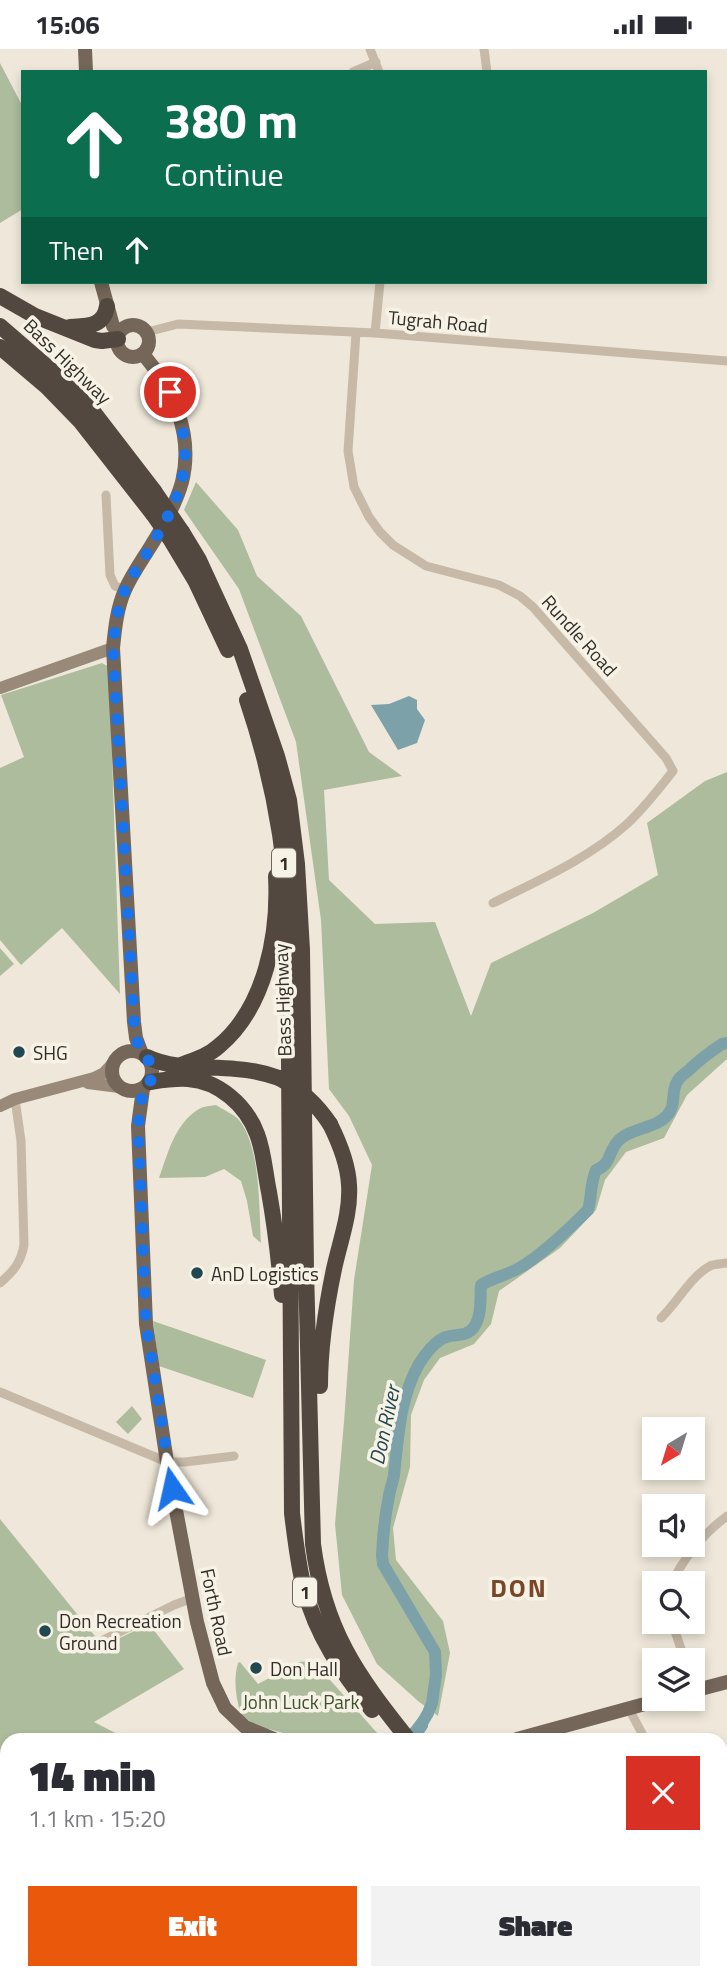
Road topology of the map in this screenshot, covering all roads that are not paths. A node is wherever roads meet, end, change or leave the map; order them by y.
1 (86, 49) edge
2 (370, 49) edge
3 (484, 49) edge
4 (376, 62) junction
5 (86, 70) edge
6 (358, 70) edge
7 (378, 70) edge
8 (487, 70) edge
9 (380, 284) edge
10 (104, 294) edge
11 (0, 296) edge
12 (0, 325) edge
13 (67, 328) junction
14 (123, 332) junction
15 (147, 332) junction
16 (356, 333) junction
17 (375, 333) junction
18 (0, 347) edge
19 (143, 353) junction
20 (727, 361) edge
21 (106, 495) dead end
22 (176, 535) junction
23 (125, 590) junction
24 (113, 648) junction
25 (0, 688) edge
26 (259, 736) junction
27 (493, 903) dead end
28 (134, 1022) junction
29 (145, 1055) junction
30 (119, 1058) junction
31 (181, 1065) junction
32 (76, 1083) junction
33 (147, 1086) junction
34 (123, 1089) junction
35 (15, 1099) junction
36 (0, 1106) edge
37 (138, 1126) junction
38 (727, 1263) edge
39 (0, 1283) edge
40 (661, 1318) dead end
41 (0, 1392) edge
42 (293, 1440) junction
43 (234, 1456) dead end
44 (167, 1462) junction
45 (727, 1516) edge
46 (313, 1531) junction
47 (678, 1571) edge
48 (192, 1598) junction
49 (89, 1647) dead end
50 (727, 1682) edge
51 (705, 1685) edge
52 (642, 1705) edge
53 (629, 1709) junction
54 (387, 1720) junction
55 (260, 1733) edge
56 (393, 1733) edge
57 (401, 1733) edge
58 (539, 1733) edge
59 (642, 1733) edge

1 - 5 main road
2 - 4 street
3 - 8 street
4 - 6 street
4 - 7 street
9 - 17 street
10 - 13 highway
10 - 14 main road
11 - 13 highway
12 - 22 highway, Bass Highway / 1, bridge
13 - 14 highway
14 - 15 main road
14 - 19 main road
15 - 16 street, Tugrah Road
15 - 19 main road
16 - 17 street, Tugrah Road
16 - 27 street, Rundle Road
17 - 20 street, Tugrah Road
18 - 22 highway, Bass Highway / 1, bridge
19 - 23 main road
21 - 23 street
22 - 26 highway, Bass Highway / 1
22 - 46 highway, Bass Highway / 1
23 - 24 main road
24 - 25 main road
24 - 28 main road
26 - 31 highway
26 - 42 highway, Bass Highway / 1
28 - 29 main road
28 - 30 main road
29 - 30 main road
29 - 31 highway
29 - 33 main road
30 - 32 main road
30 - 34 main road
31 - 46 highway, bridge
32 - 34 main road
32 - 35 main road
33 - 34 main road
33 - 37 main road
33 - 42 highway
34 - 37 main road
35 - 36 main road
35 - 39 street
37 - 44 main road, Forth Road
38 - 40 street
41 - 44 street
42 - 54 highway, Bass Highway / 1
43 - 44 street
44 - 48 main road, Forth Road
45 - 47 street
46 - 54 highway, Bass Highway / 1
48 - 49 street
48 - 55 main road, Forth Road
50 - 51 main road
52 - 53 main road
53 - 58 main road
53 - 59 street
54 - 56 highway, Bass Highway / 1
54 - 57 highway, Bass Highway / 1

